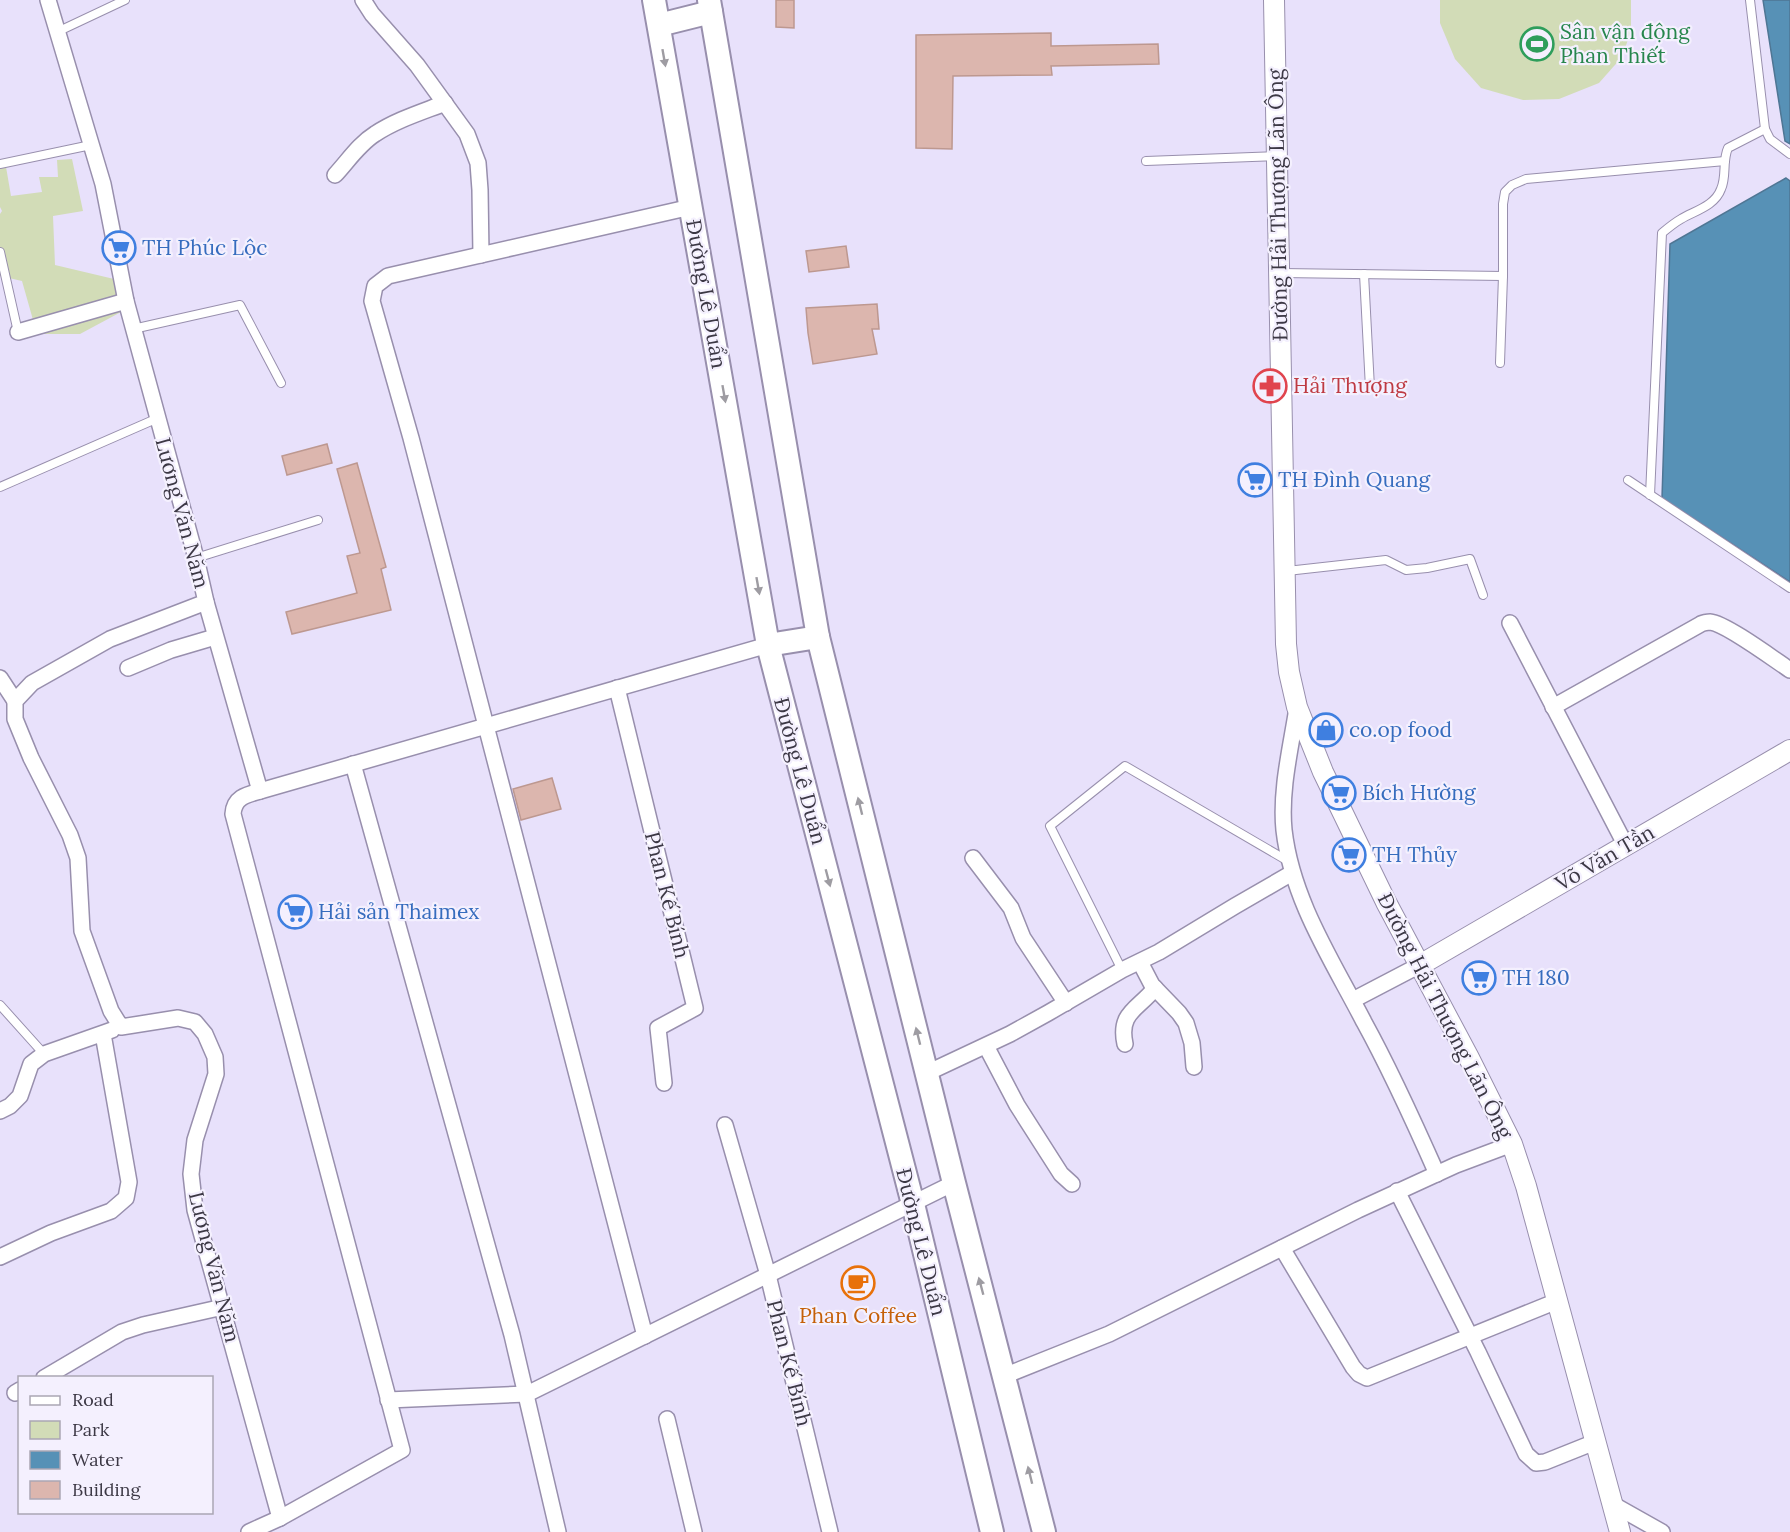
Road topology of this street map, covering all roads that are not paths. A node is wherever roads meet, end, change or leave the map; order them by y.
1 (48, 0) edge
2 (125, 0) edge
3 (363, 0) edge
4 (654, 0) edge
5 (1274, 0) edge
6 (1750, 0) edge
7 (710, 6) edge
8 (658, 25) junction
9 (57, 32) junction
10 (445, 103) junction
11 (1765, 129) junction
12 (91, 145) junction
13 (1790, 154) edge
14 (1277, 156) junction
15 (1146, 161) dead end
16 (1725, 161) junction
17 (0, 164) edge
18 (335, 175) dead end
19 (691, 207) junction
20 (0, 252) edge
21 (481, 255) junction
22 (1280, 273) junction
23 (1364, 274) junction
24 (1503, 276) junction
25 (126, 301) junction
26 (133, 330) junction
27 (18, 332) joint
28 (1500, 363) dead end
29 (281, 382) dead end
30 (1370, 388) dead end
31 (158, 418) junction
32 (1628, 480) dead end
33 (0, 487) edge
34 (1650, 495) junction
35 (318, 520) dead end
36 (196, 558) junction
37 (1285, 572) junction
38 (1790, 588) edge
39 (1483, 595) dead end
40 (206, 602) junction
41 (1510, 623) dead end
42 (214, 637) junction
43 (818, 637) junction
44 (768, 645) junction
45 (128, 668) dead end
46 (1790, 670) edge
47 (0, 678) edge
48 (617, 688) junction
49 (15, 700) junction
50 (1553, 707) junction
51 (1297, 708) junction
52 (485, 726) junction
53 (1790, 750) edge
54 (352, 764) junction
55 (260, 790) junction
56 (1626, 846) junction
57 (973, 858) dead end
58 (1291, 868) junction
59 (1140, 962) junction
60 (1420, 965) junction
61 (1122, 970) junction
62 (1155, 988) junction
63 (1353, 1000) junction
64 (1065, 1003) junction
65 (0, 1005) edge
66 (121, 1027) junction
67 (103, 1034) junction
68 (1125, 1044) dead end
69 (986, 1046) junction
70 (44, 1054) junction
71 (1194, 1067) dead end
72 (927, 1073) junction
73 (664, 1083) dead end
74 (0, 1111) edge
75 (725, 1125) dead end
76 (1512, 1144) junction
77 (1437, 1173) junction
78 (954, 1183) junction
79 (1072, 1184) dead end
80 (1398, 1191) junction
81 (912, 1204) junction
82 (1282, 1248) junction
83 (0, 1257) edge
84 (768, 1275) junction
85 (1557, 1301) junction
86 (223, 1307) junction
87 (645, 1336) junction
88 (1470, 1336) junction
89 (46, 1376) edge
90 (1004, 1376) junction
91 (527, 1395) junction
92 (388, 1400) junction
93 (667, 1419) dead end
94 (1595, 1443) junction
95 (1614, 1505) junction
96 (280, 1518) junction
97 (249, 1532) edge
98 (558, 1532) edge
99 (694, 1532) edge
100 (830, 1532) edge
101 (992, 1532) edge
102 (1044, 1532) edge
103 (1620, 1532) edge
104 (1662, 1532) edge

1 - 9 street, Lương Văn Năm
2 - 9 lane
3 - 10 street
4 - 8 main road, Đường Lê Duẩn
5 - 14 street, Đường Hải Thượng Lãn Ông
6 - 11 lane
7 - 8 main road
7 - 43 main road
8 -> 19 main road, Đường Lê Duẩn
9 - 12 street, Lương Văn Năm
10 - 18 street
10 - 21 street
11 - 13 lane
11 - 16 lane
12 - 17 lane
12 - 25 street, Lương Văn Năm
14 - 15 lane
14 - 22 street, Đường Hải Thượng Lãn Ông
16 - 24 lane
16 - 34 lane
19 - 21 street
19 -> 44 main road, Đường Lê Duẩn
20 - 27 lane
21 - 52 street
22 - 23 lane
22 - 37 street, Đường Hải Thượng Lãn Ông
23 - 24 lane
23 - 30 lane
24 - 28 lane
25 - 26 street, Lương Văn Năm
25 - 27 street
26 - 29 lane
26 - 31 street, Lương Văn Năm
31 - 33 lane
31 - 36 street, Lương Văn Năm
32 - 34 lane
34 - 38 lane
35 - 36 lane
36 - 40 street, Lương Văn Năm
37 - 39 lane
37 - 51 street, Đường Hải Thượng Lãn Ông
40 - 42 street
40 - 49 street, Lương Văn Năm
41 - 50 street
42 - 45 street
42 - 55 street
43 - 44 main road
72 -> 43 main road
44 - 48 street
44 -> 81 main road, Đường Lê Duẩn
46 - 50 street
47 - 49 street
48 - 52 street
48 - 73 street, Phan Kế Bính
49 - 66 street
50 - 56 street
51 - 58 street
51 - 60 street, Đường Hải Thượng Lãn Ông
52 - 54 street
52 - 87 street
53 - 56 street, Võ Văn Tần
54 - 55 street
54 - 91 street
55 - 92 street
56 - 60 street, Võ Văn Tần
57 - 64 street
58 - 59 street
58 - 61 lane
58 - 63 street
59 - 61 street
59 - 62 street
60 - 63 street
60 - 76 street, Đường Hải Thượng Lãn Ông
61 - 64 street
62 - 68 street
62 - 71 street
63 - 77 street
64 - 69 street
65 - 70 lane
66 - 67 street, Lương Văn Năm
66 - 86 street, Lương Văn Năm
67 - 70 street, Lương Văn Năm
67 - 83 street
69 - 72 street
69 - 79 street
70 - 74 street
72 - 78 main road
75 - 84 street, Phan Kế Bính
76 - 77 street
76 - 85 street, Đường Hải Thượng Lãn Ông
77 - 80 street
78 - 81 street
90 -> 78 main road
80 - 82 street
80 - 88 street
81 - 84 street
81 - 101 main road, Đường Lê Duẩn
82 - 88 street
82 - 90 street
84 - 87 street
84 - 100 street, Phan Kế Bính
85 - 88 street
85 - 94 street, Đường Hải Thượng Lãn Ông
86 - 89 street
86 - 96 street, Lương Văn Năm
87 - 91 street
88 - 94 street
102 -> 90 main road
91 - 92 street
91 - 98 street
92 - 96 street
93 - 99 street
94 - 95 street, Đường Hải Thượng Lãn Ông
95 - 103 street, Đường Hải Thượng Lãn Ông
95 - 104 street
96 - 97 street

